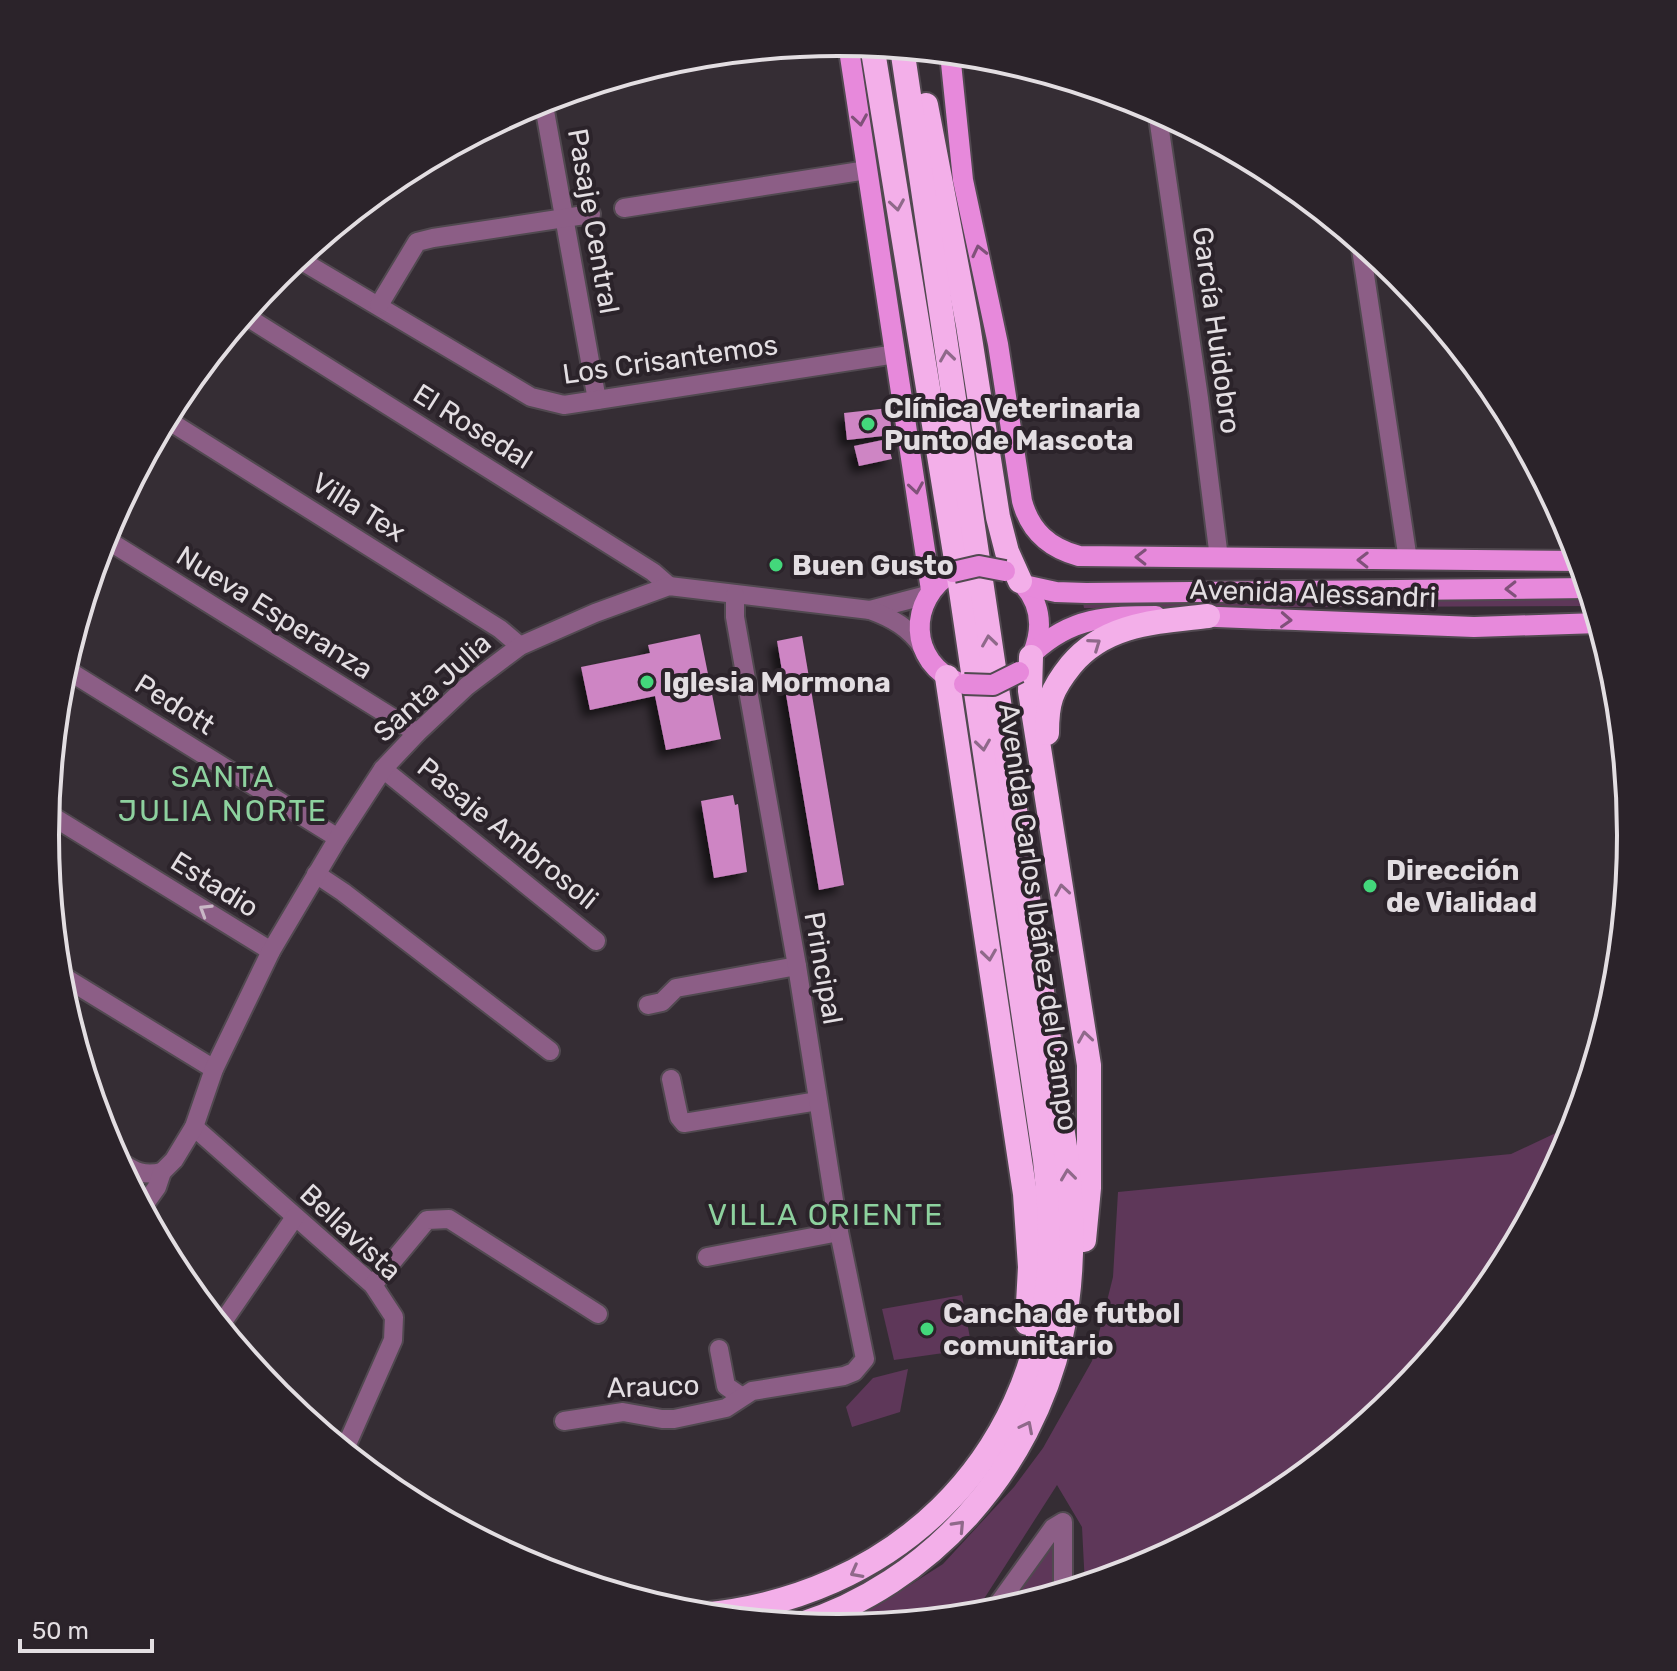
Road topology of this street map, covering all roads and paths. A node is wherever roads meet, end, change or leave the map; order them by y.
1 (850, 56) edge
2 (874, 57) edge
3 (904, 59) edge
4 (912, 60) edge
5 (951, 65) edge
6 (545, 113) edge
7 (1159, 125) edge
8 (867, 170) junction
9 (624, 208) dead end
10 (591, 214) dead end
11 (565, 218) junction
12 (1363, 259) edge
13 (308, 264) edge
14 (379, 305) junction
15 (253, 321) edge
16 (896, 354) junction
17 (597, 400) junction
18 (176, 425) edge
19 (115, 545) edge
20 (1219, 558) junction
21 (1408, 560) junction
22 (1568, 561) edge
23 (1016, 579) junction
24 (669, 586) junction
25 (1578, 588) edge
26 (929, 593) junction
27 (735, 595) junction
28 (870, 610) junction
29 (1208, 616) junction
30 (1588, 623) edge
31 (520, 646) junction
32 (923, 648) junction
33 (1028, 660) junction
34 (76, 675) edge
35 (955, 680) junction
36 (417, 733) junction
37 (383, 769) junction
38 (1046, 788) junction
39 (60, 821) edge
40 (338, 838) junction
41 (316, 874) junction
42 (596, 941) dead end
43 (271, 951) junction
44 (797, 966) junction
45 (73, 983) edge
46 (648, 1005) dead end
47 (550, 1051) dead end
48 (214, 1069) junction
49 (671, 1079) dead end
50 (818, 1101) junction
51 (194, 1127) junction
52 (135, 1171) edge
53 (162, 1172) junction
54 (149, 1198) edge
55 (295, 1217) junction
56 (839, 1232) junction
57 (707, 1257) dead end
58 (373, 1285) junction
59 (1066, 1308) junction
60 (598, 1314) dead end
61 (226, 1317) edge
62 (719, 1349) dead end
63 (864, 1350) joint
64 (1019, 1393) junction
65 (742, 1397) junction
66 (564, 1421) dead end
67 (345, 1439) edge
68 (1063, 1581) edge
69 (1003, 1597) edge
70 (749, 1609) edge
71 (827, 1615) edge

1 -> 8 main road
2 -> 64 highway, Avenida Carlos Ibáñez del Campo
59 -> 3 highway, Avenida Carlos Ibáñez del Campo
4 - 23 highway
20 -> 5 main road
6 - 11 street, Pasaje Central
7 - 20 street, García Huidobro
8 - 9 street
8 - 16 main road
10 - 11 street
11 - 14 street
11 - 17 street, Pasaje Central
12 - 21 street
13 - 14 street, Los Crisantemos
14 - 17 street, Los Crisantemos
15 - 24 street, El Rosedal
16 - 17 street, Los Crisantemos
16 -> 26 main road
18 - 31 street, Villa Tex
19 - 36 street, Nueva Esperanza
21 -> 20 main road, Avenida Alessandri
21 - 22 main road, Avenida Alessandri
25 -> 23 main road, Avenida Alessandri
23 - 26 main road, bridge
23 - 33 main road
24 - 27 street, Santa Julia
24 - 31 street, Santa Julia
26 - 28 street, Santa Julia
26 - 32 main road
27 - 28 street, Santa Julia
27 - 44 street, Principal
28 - 32 street, Santa Julia
29 -> 30 main road, Avenida Alessandri
29 - 33 main road, Avenida Alessandri
38 -> 29 highway
31 - 36 street, Santa Julia
32 - 35 main road
33 - 35 main road, bridge
33 - 38 highway
34 - 40 street, Pedott
35 -> 64 highway
36 - 37 street, Santa Julia
37 - 40 street, Santa Julia
37 - 42 street, Pasaje Ambrosoli
59 -> 38 highway
43 -> 39 street, Estadio
40 - 41 street, Santa Julia
41 - 43 street, Santa Julia
41 - 47 street
43 - 48 street, Santa Julia
44 - 46 street
44 - 50 street, Principal
45 - 48 street
48 - 51 street, Santa Julia
49 - 50 street
50 - 56 street, Principal
51 - 53 street, Santa Julia
51 - 55 street, Bellavista
52 - 53 street
53 - 54 street, Santa Julia
55 - 58 street, Bellavista
55 - 61 street
56 - 57 street
56 - 63 street, Principal
58 - 60 street
58 - 67 street, Bellavista
71 -> 59 highway, Avenida Carlos Ibáñez del Campo
62 - 65 street
63 - 65 street, Arauco
64 -> 70 highway, Avenida Carlos Ibáñez del Campo
65 - 66 street, Arauco
68 - 69 street

